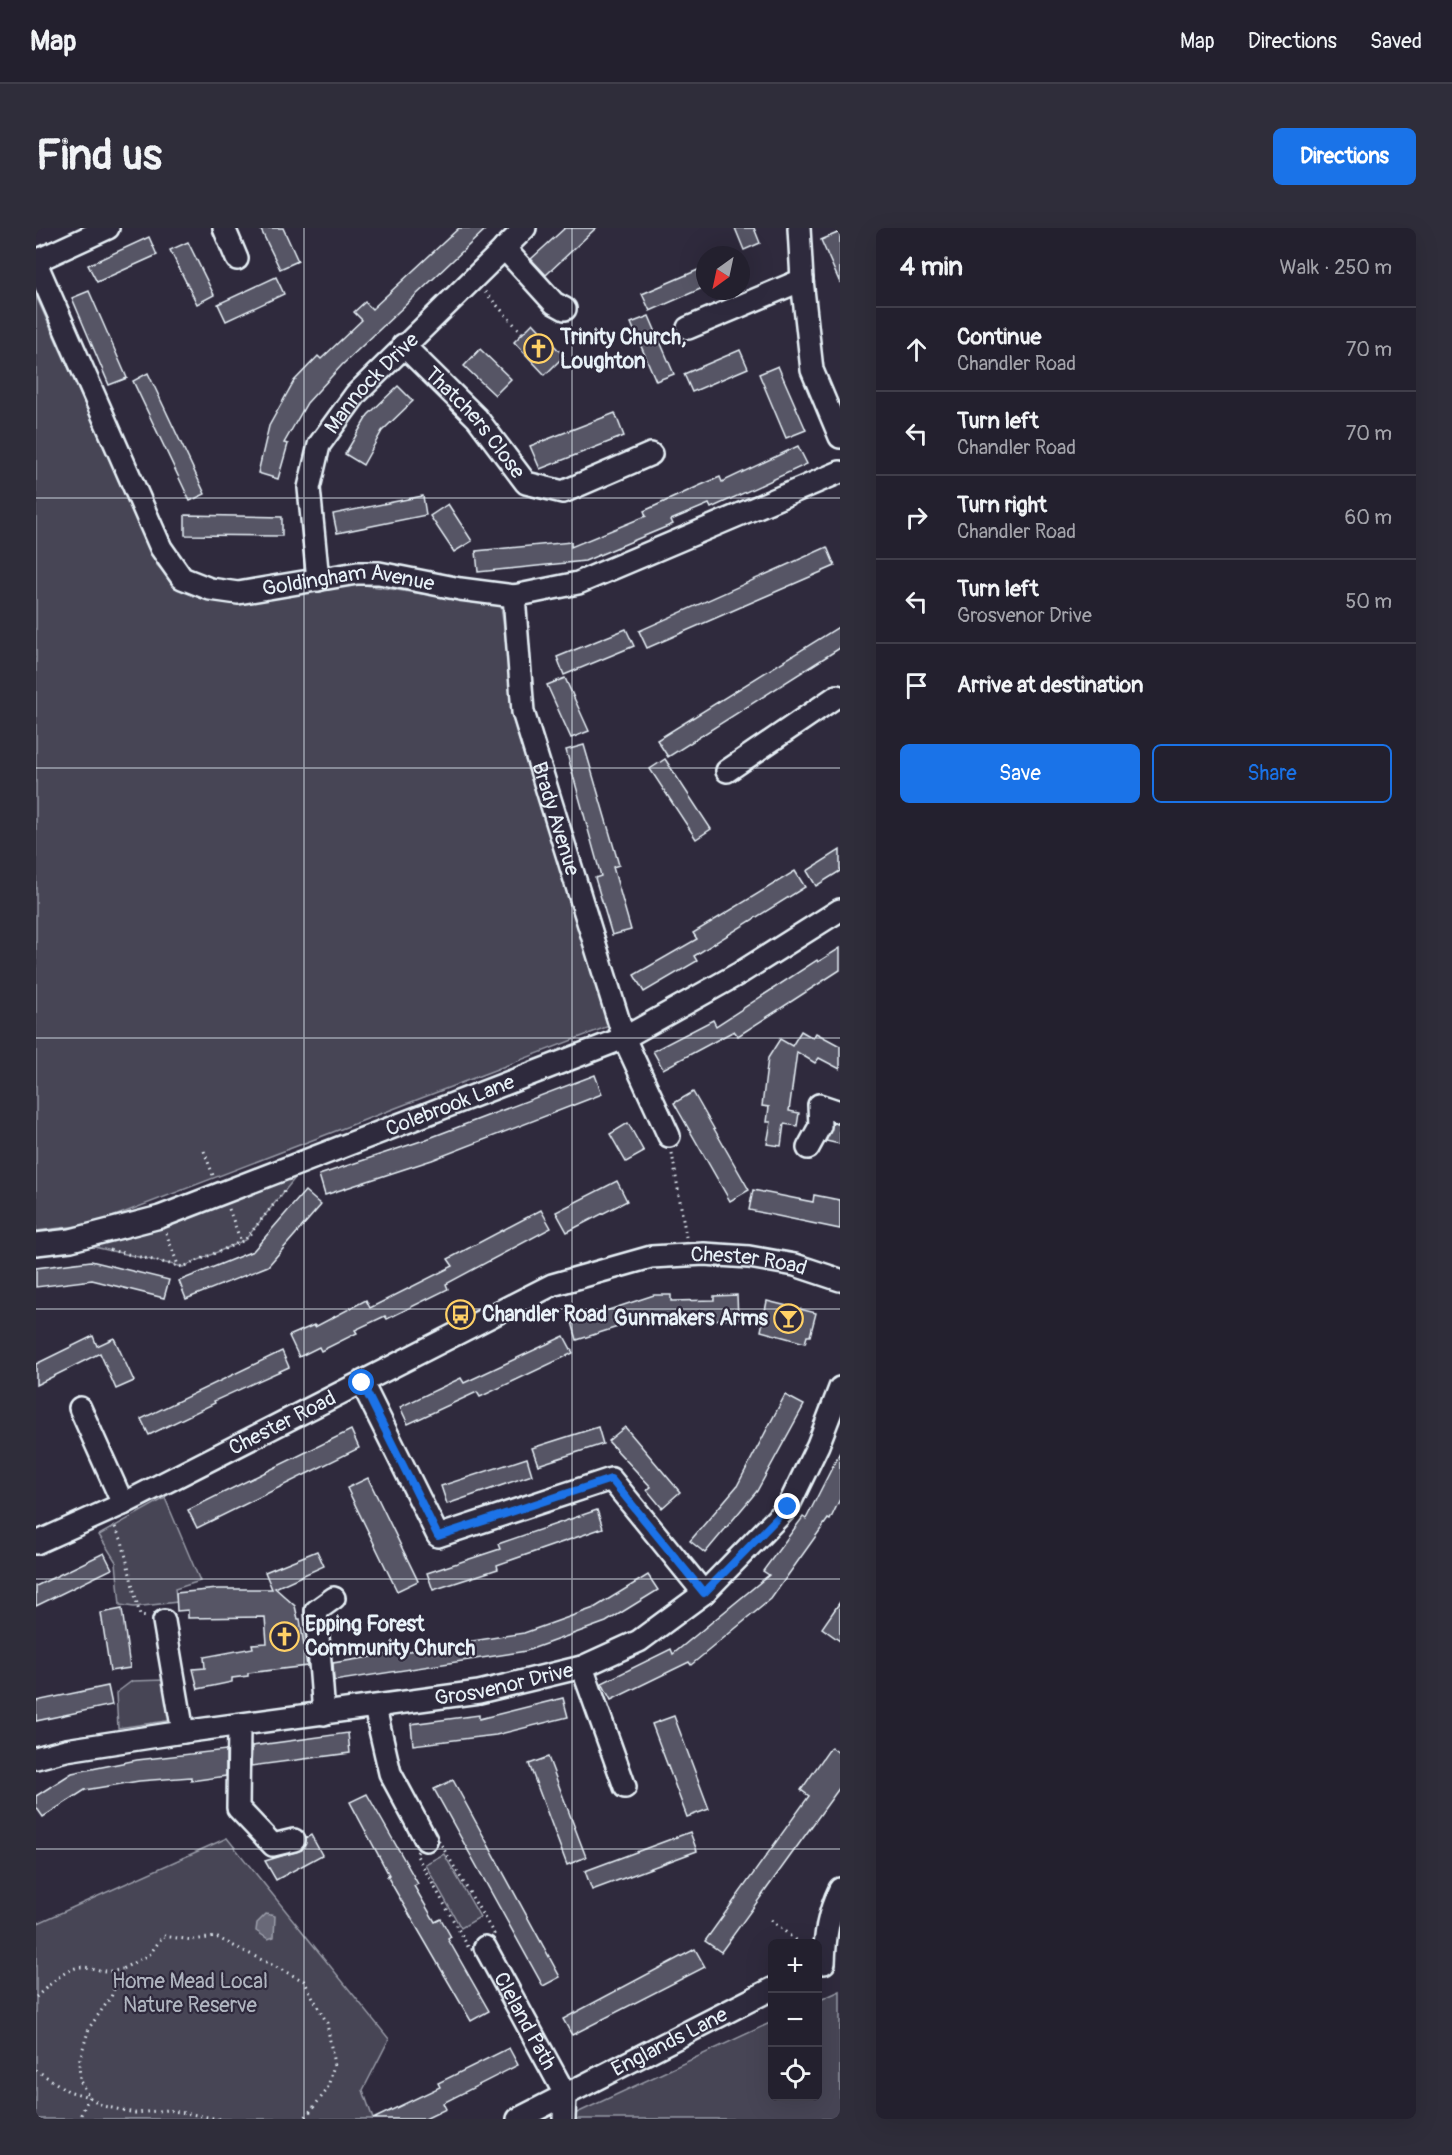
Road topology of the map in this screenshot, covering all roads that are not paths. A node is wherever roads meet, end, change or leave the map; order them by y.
1 (108, 228) edge
2 (224, 228) edge
3 (525, 228) edge
4 (800, 228) edge
5 (504, 248) junction
6 (237, 259) dead end
7 (36, 262) edge
8 (802, 280) junction
9 (565, 309) dead end
10 (688, 328) dead end
11 (404, 345) junction
12 (840, 437) edge
13 (651, 454) dead end
14 (840, 472) edge
15 (318, 580) junction
16 (514, 596) junction
17 (840, 697) edge
18 (727, 771) dead end
19 (840, 910) edge
20 (624, 1038) junction
21 (840, 1112) edge
22 (670, 1145) road end
23 (808, 1148) dead end
24 (36, 1244) edge
25 (840, 1280) edge
26 (362, 1383) junction
27 (840, 1388) edge
28 (80, 1408) dead end
29 (114, 1508) junction
30 (36, 1544) edge
31 (704, 1593) junction
32 (334, 1598) dead end
33 (164, 1620) road end
34 (582, 1667) junction
35 (375, 1708) junction
36 (324, 1714) junction
37 (239, 1726) junction
38 (183, 1732) junction
39 (36, 1758) edge
40 (626, 1787) dead end
41 (294, 1840) dead end
42 (426, 1840) road end
43 (840, 1889) edge
44 (485, 1947) road end
45 (827, 1962) edge
46 (768, 1991) edge
47 (565, 2094) junction
48 (518, 2119) edge
49 (564, 2119) edge

1 - 7 street
2 - 6 street
3 - 5 street, Mannock Drive
4 - 8 street
5 - 9 street
5 - 11 street, Mannock Drive
7 - 15 street, Goldingham Avenue
8 - 10 street
8 - 12 street
11 - 13 street, Thatchers Close
11 - 15 street, Mannock Drive
14 - 16 street, Goldingham Avenue
15 - 16 street, Goldingham Avenue
16 - 20 street, Brady Avenue
17 - 18 street
19 - 20 street, Colebrook Lane
20 - 22 street, Brady Avenue
20 - 24 street, Colebrook Lane
21 - 23 street
25 - 26 street, Chester Road
26 - 29 street, Chester Road
26 - 31 street
27 - 31 street, Grosvenor Drive
28 - 29 street
29 - 30 street, Chester Road
31 - 34 street, Grosvenor Drive
32 - 36 street
33 - 38 street
34 - 35 street, Grosvenor Drive
34 - 40 street
35 - 36 street, Grosvenor Drive
35 - 42 street
36 - 37 street, Grosvenor Drive
37 - 38 street, Grosvenor Drive
37 - 41 street
38 - 39 street, Grosvenor Drive
43 - 45 street
44 - 47 street, Cleland Path
46 - 47 street, Englands Lane
47 - 48 street, Englands Lane
47 - 49 street

